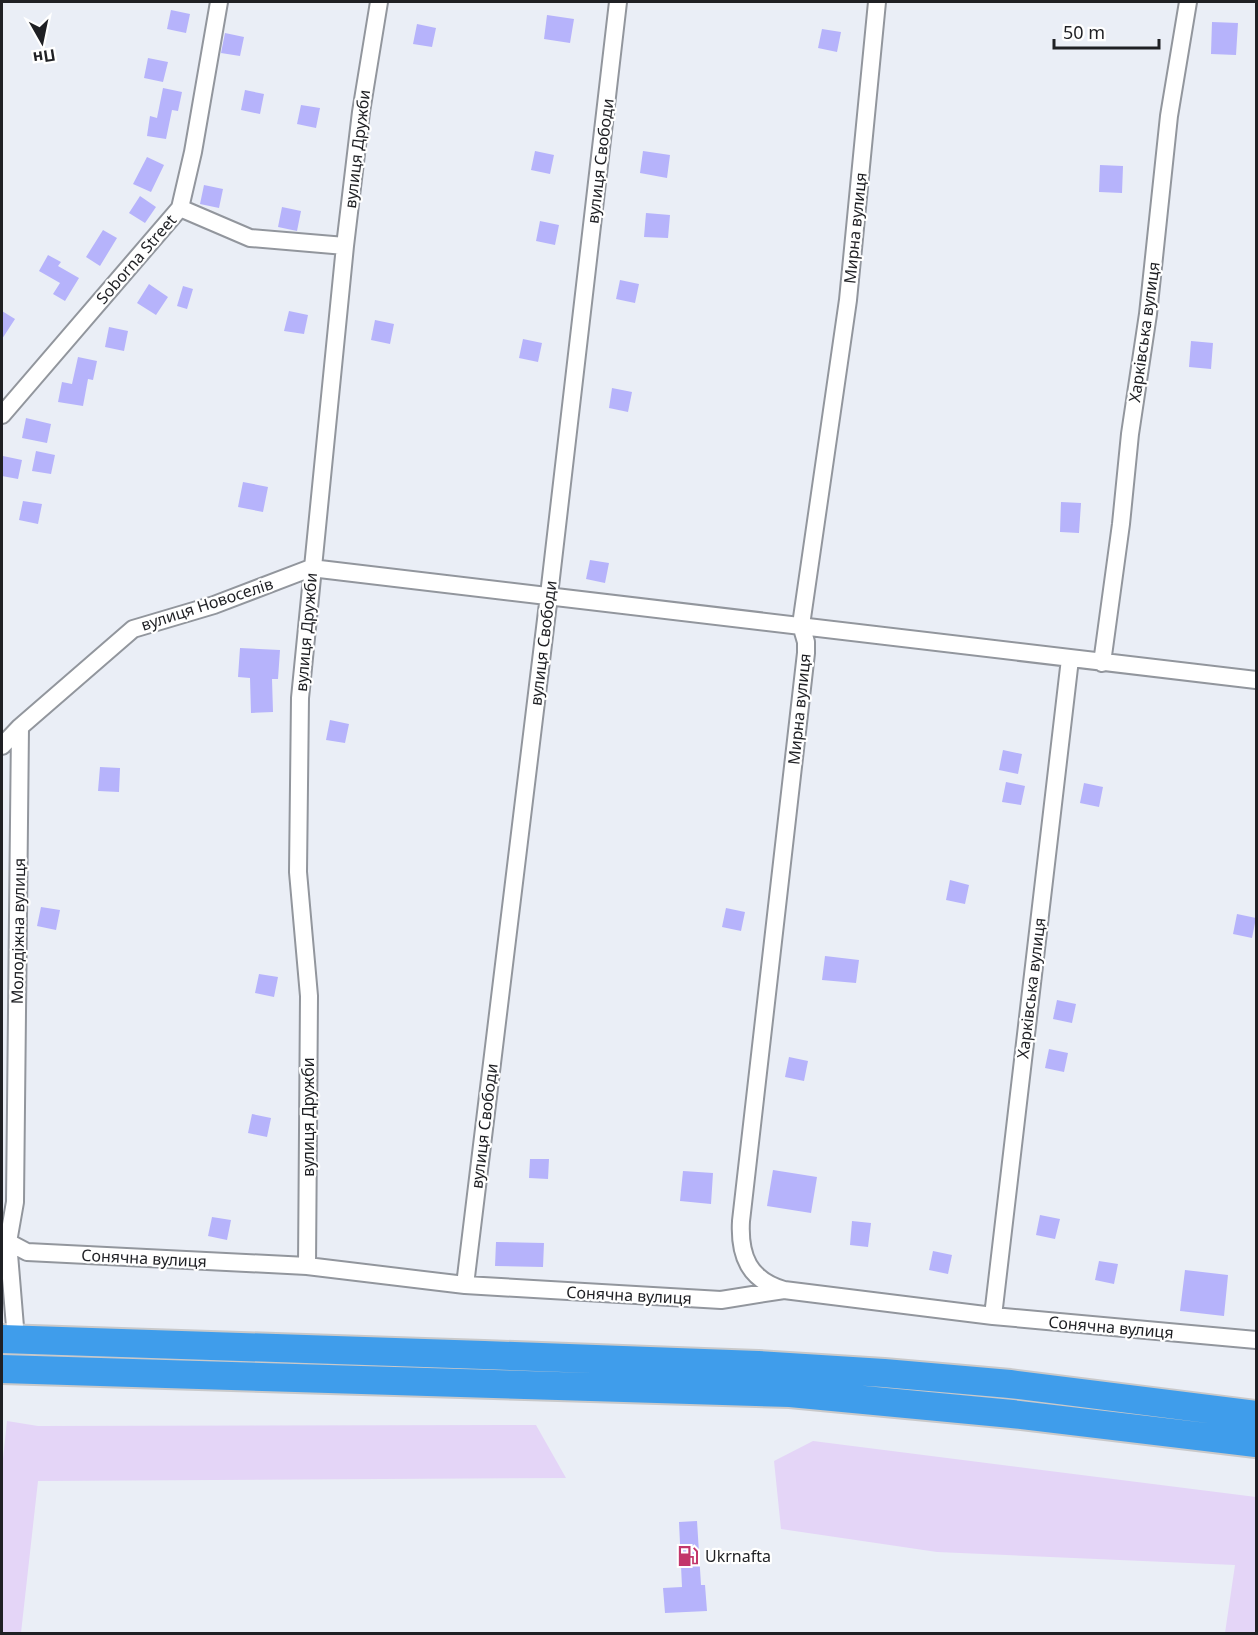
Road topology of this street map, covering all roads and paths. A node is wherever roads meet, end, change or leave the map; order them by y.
1 (219, 2) edge
2 (378, 2) edge
3 (618, 2) edge
4 (877, 2) edge
5 (1188, 2) edge
6 (180, 208) junction
7 (345, 246) junction
8 (2, 415) edge
9 (311, 568) junction
10 (549, 596) junction
11 (801, 625) junction
12 (1070, 659) junction
13 (1102, 663) junction
14 (1257, 680) edge
15 (20, 727) junction
16 (2, 746) edge
17 (5, 1243) edge
18 (307, 1266) junction
19 (465, 1285) junction
20 (784, 1290) junction
21 (993, 1316) junction
22 (9, 1339) edge
23 (1257, 1340) edge
24 (2, 1369) edge
25 (1257, 1415) edge
26 (1257, 1443) edge

1 - 6 street, Soborna Street
2 - 7 street, вулиця Дружби
3 - 10 street, вулиця Свободи
4 - 11 street, Мирна вулиця
5 - 13 street, Харківська вулиця
6 - 7 street
6 - 8 street, Soborna Street
7 - 9 street, вулиця Дружби
9 - 10 street
9 - 15 street, вулиця Новоселів
9 - 18 street, вулиця Дружби
10 - 11 street
10 - 19 street, вулиця Свободи
11 - 12 street
11 - 20 street, Мирна вулиця
12 - 13 street
12 - 21 street, Харківська вулиця
13 - 14 street
15 - 16 street, вулиця Новоселів
15 - 17 street, Молодіжна вулиця
17 - 18 street, Сонячна вулиця
17 - 22 street, Молодіжна вулиця
18 - 19 street, Сонячна вулиця
19 - 20 street, Сонячна вулиця
20 - 21 street, Сонячна вулиця
21 - 23 street, Сонячна вулиця
22 - 25 highway
24 - 26 highway

